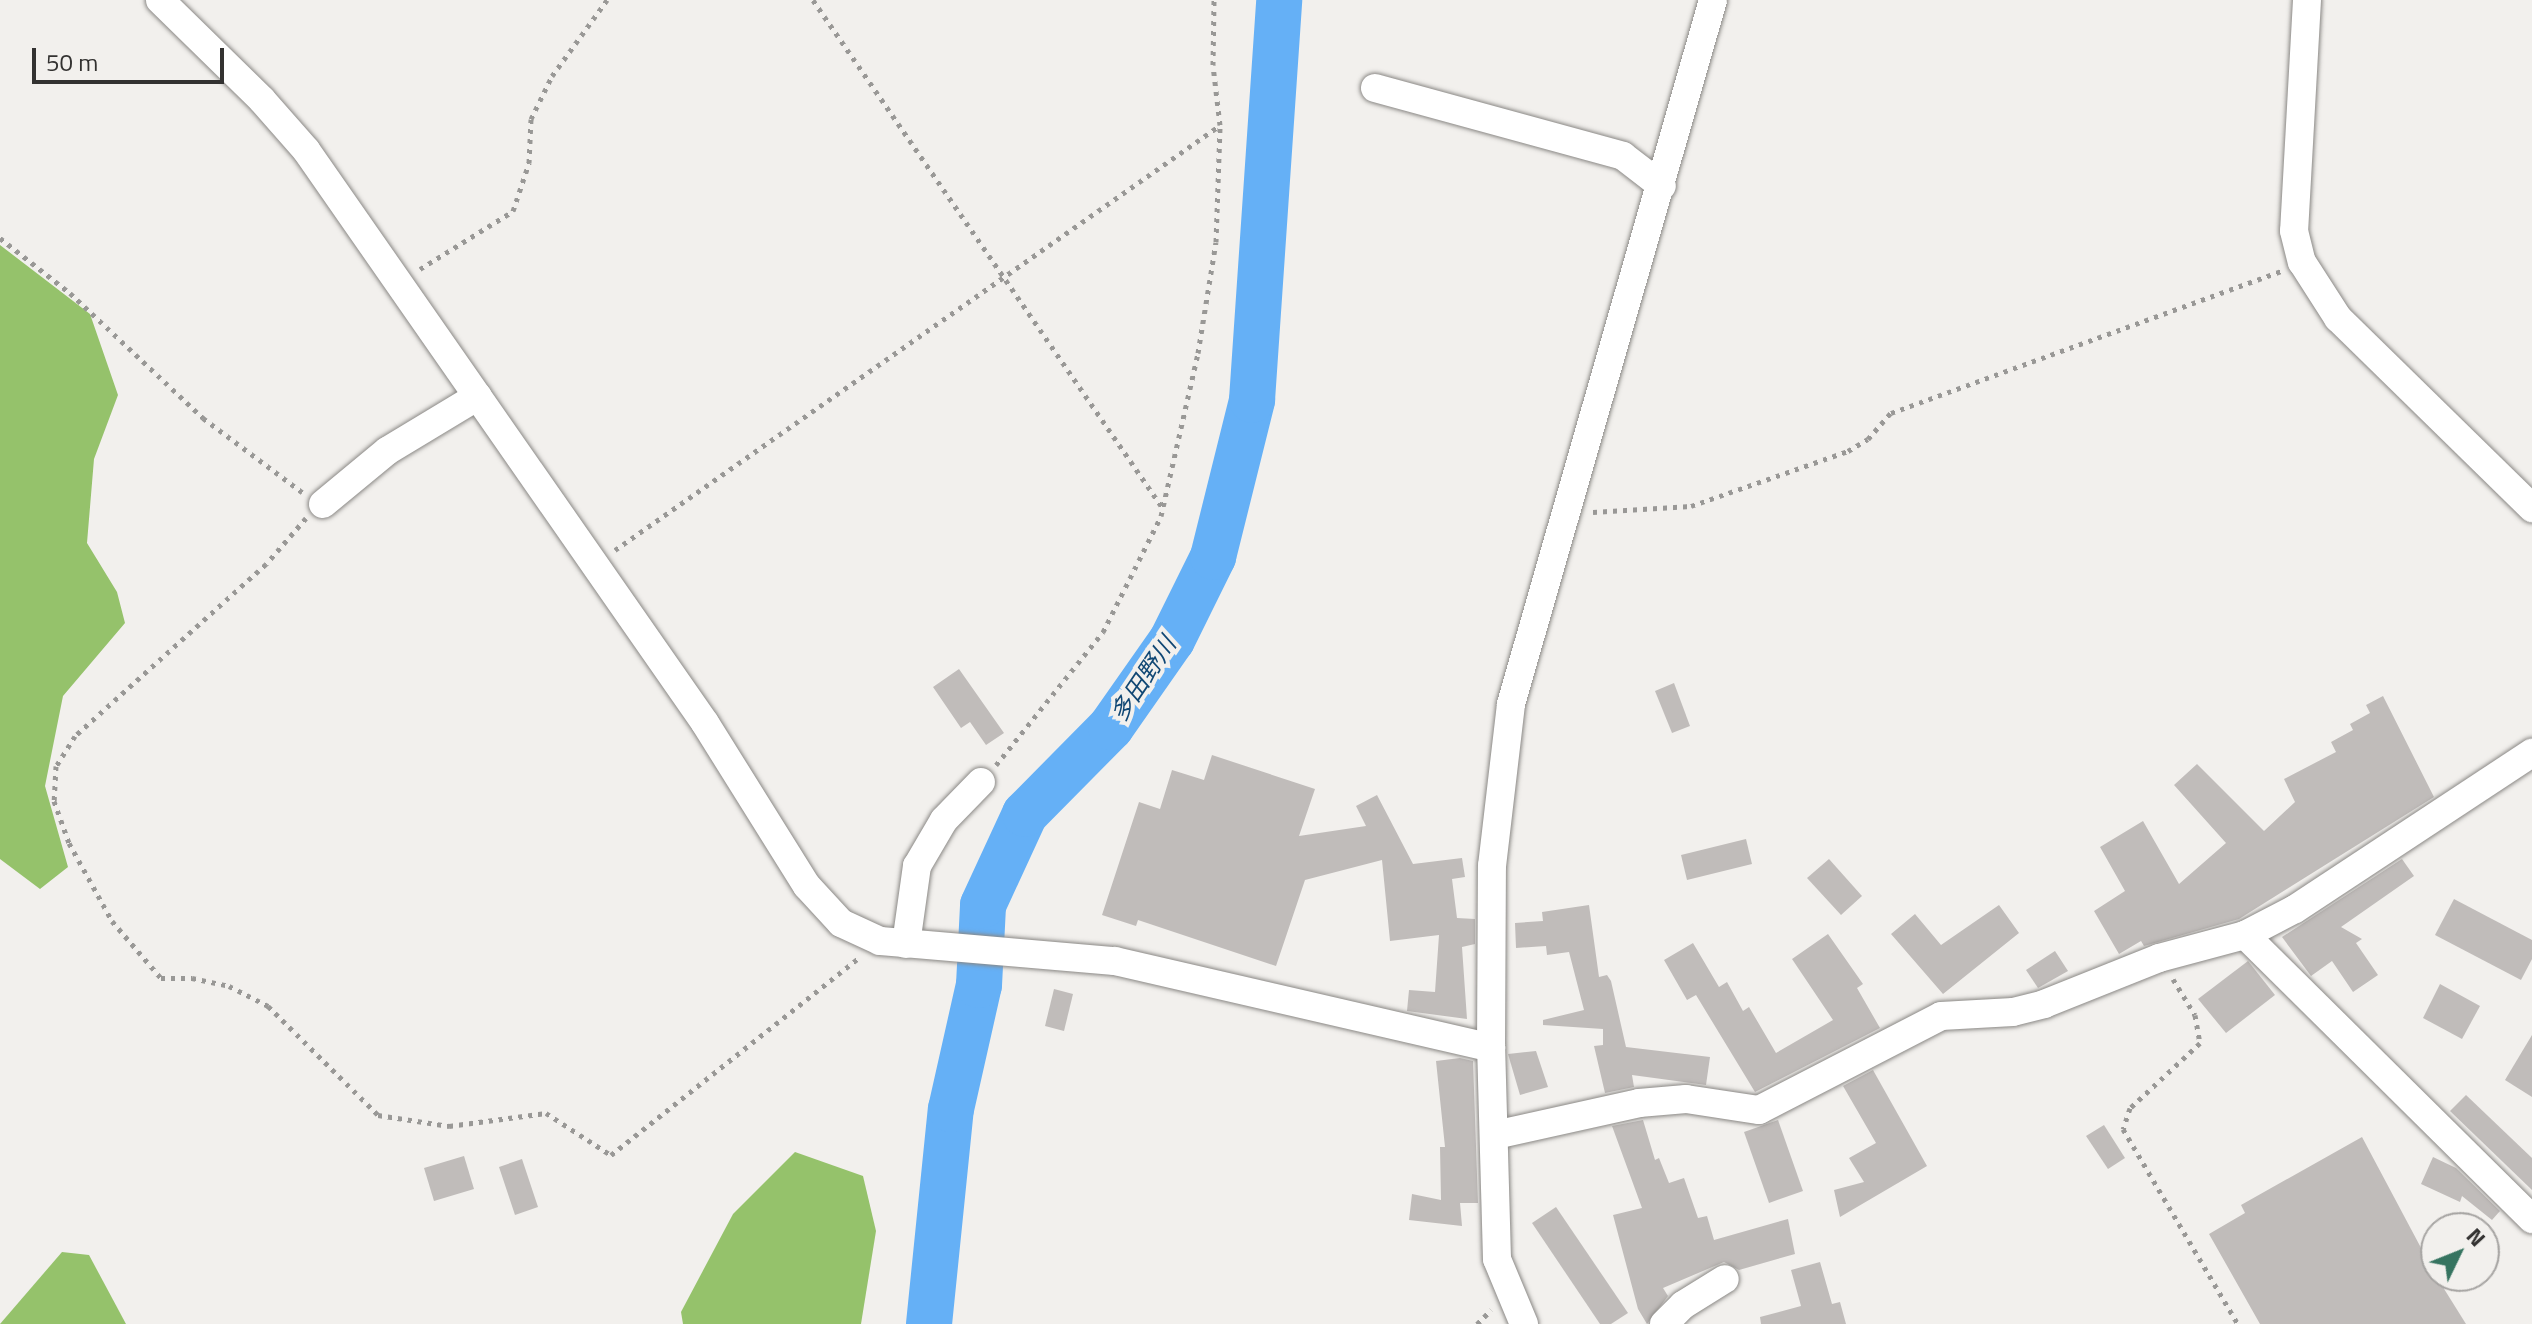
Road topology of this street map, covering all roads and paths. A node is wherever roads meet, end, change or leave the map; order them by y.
1 (160, 0) edge
2 (607, 0) edge
3 (813, 0) edge
4 (1214, 0) edge
5 (1713, 0) edge
6 (2307, 0) edge
7 (187, 12) edge
8 (1375, 88) dead end
9 (1220, 125) junction
10 (1662, 186) junction
11 (0, 238) edge
12 (2302, 262) junction
13 (1002, 279) junction
14 (398, 283) junction
15 (478, 396) junction
16 (323, 504) junction
17 (1163, 508) junction
18 (1568, 508) junction
19 (2532, 508) edge
20 (593, 566) junction
21 (2532, 753) edge
22 (981, 782) joint
23 (2245, 935) junction
24 (902, 944) junction
25 (2159, 958) junction
26 (1491, 1048) junction
27 (1495, 1135) junction
28 (2532, 1219) edge
29 (1725, 1279) dead end
30 (1524, 1324) edge
31 (1664, 1324) edge
32 (2238, 1324) edge

1 - 7 street
2 - 14 path
3 - 13 path
4 - 9 path
5 - 10 street
6 - 12 street
7 - 14 street
8 - 10 street
9 - 13 path
9 - 17 path
10 - 18 street
11 - 16 path
12 - 18 path
12 - 19 street
13 - 17 path
13 - 20 path
14 - 15 street
15 - 16 street
15 - 20 street
16 - 24 path
17 - 22 path
18 - 26 street
20 - 24 street
21 - 23 street
22 - 24 street
23 - 25 street
23 - 28 street
24 - 26 street
25 - 27 street
25 - 32 path
26 - 27 street
27 - 30 street
29 - 31 street

